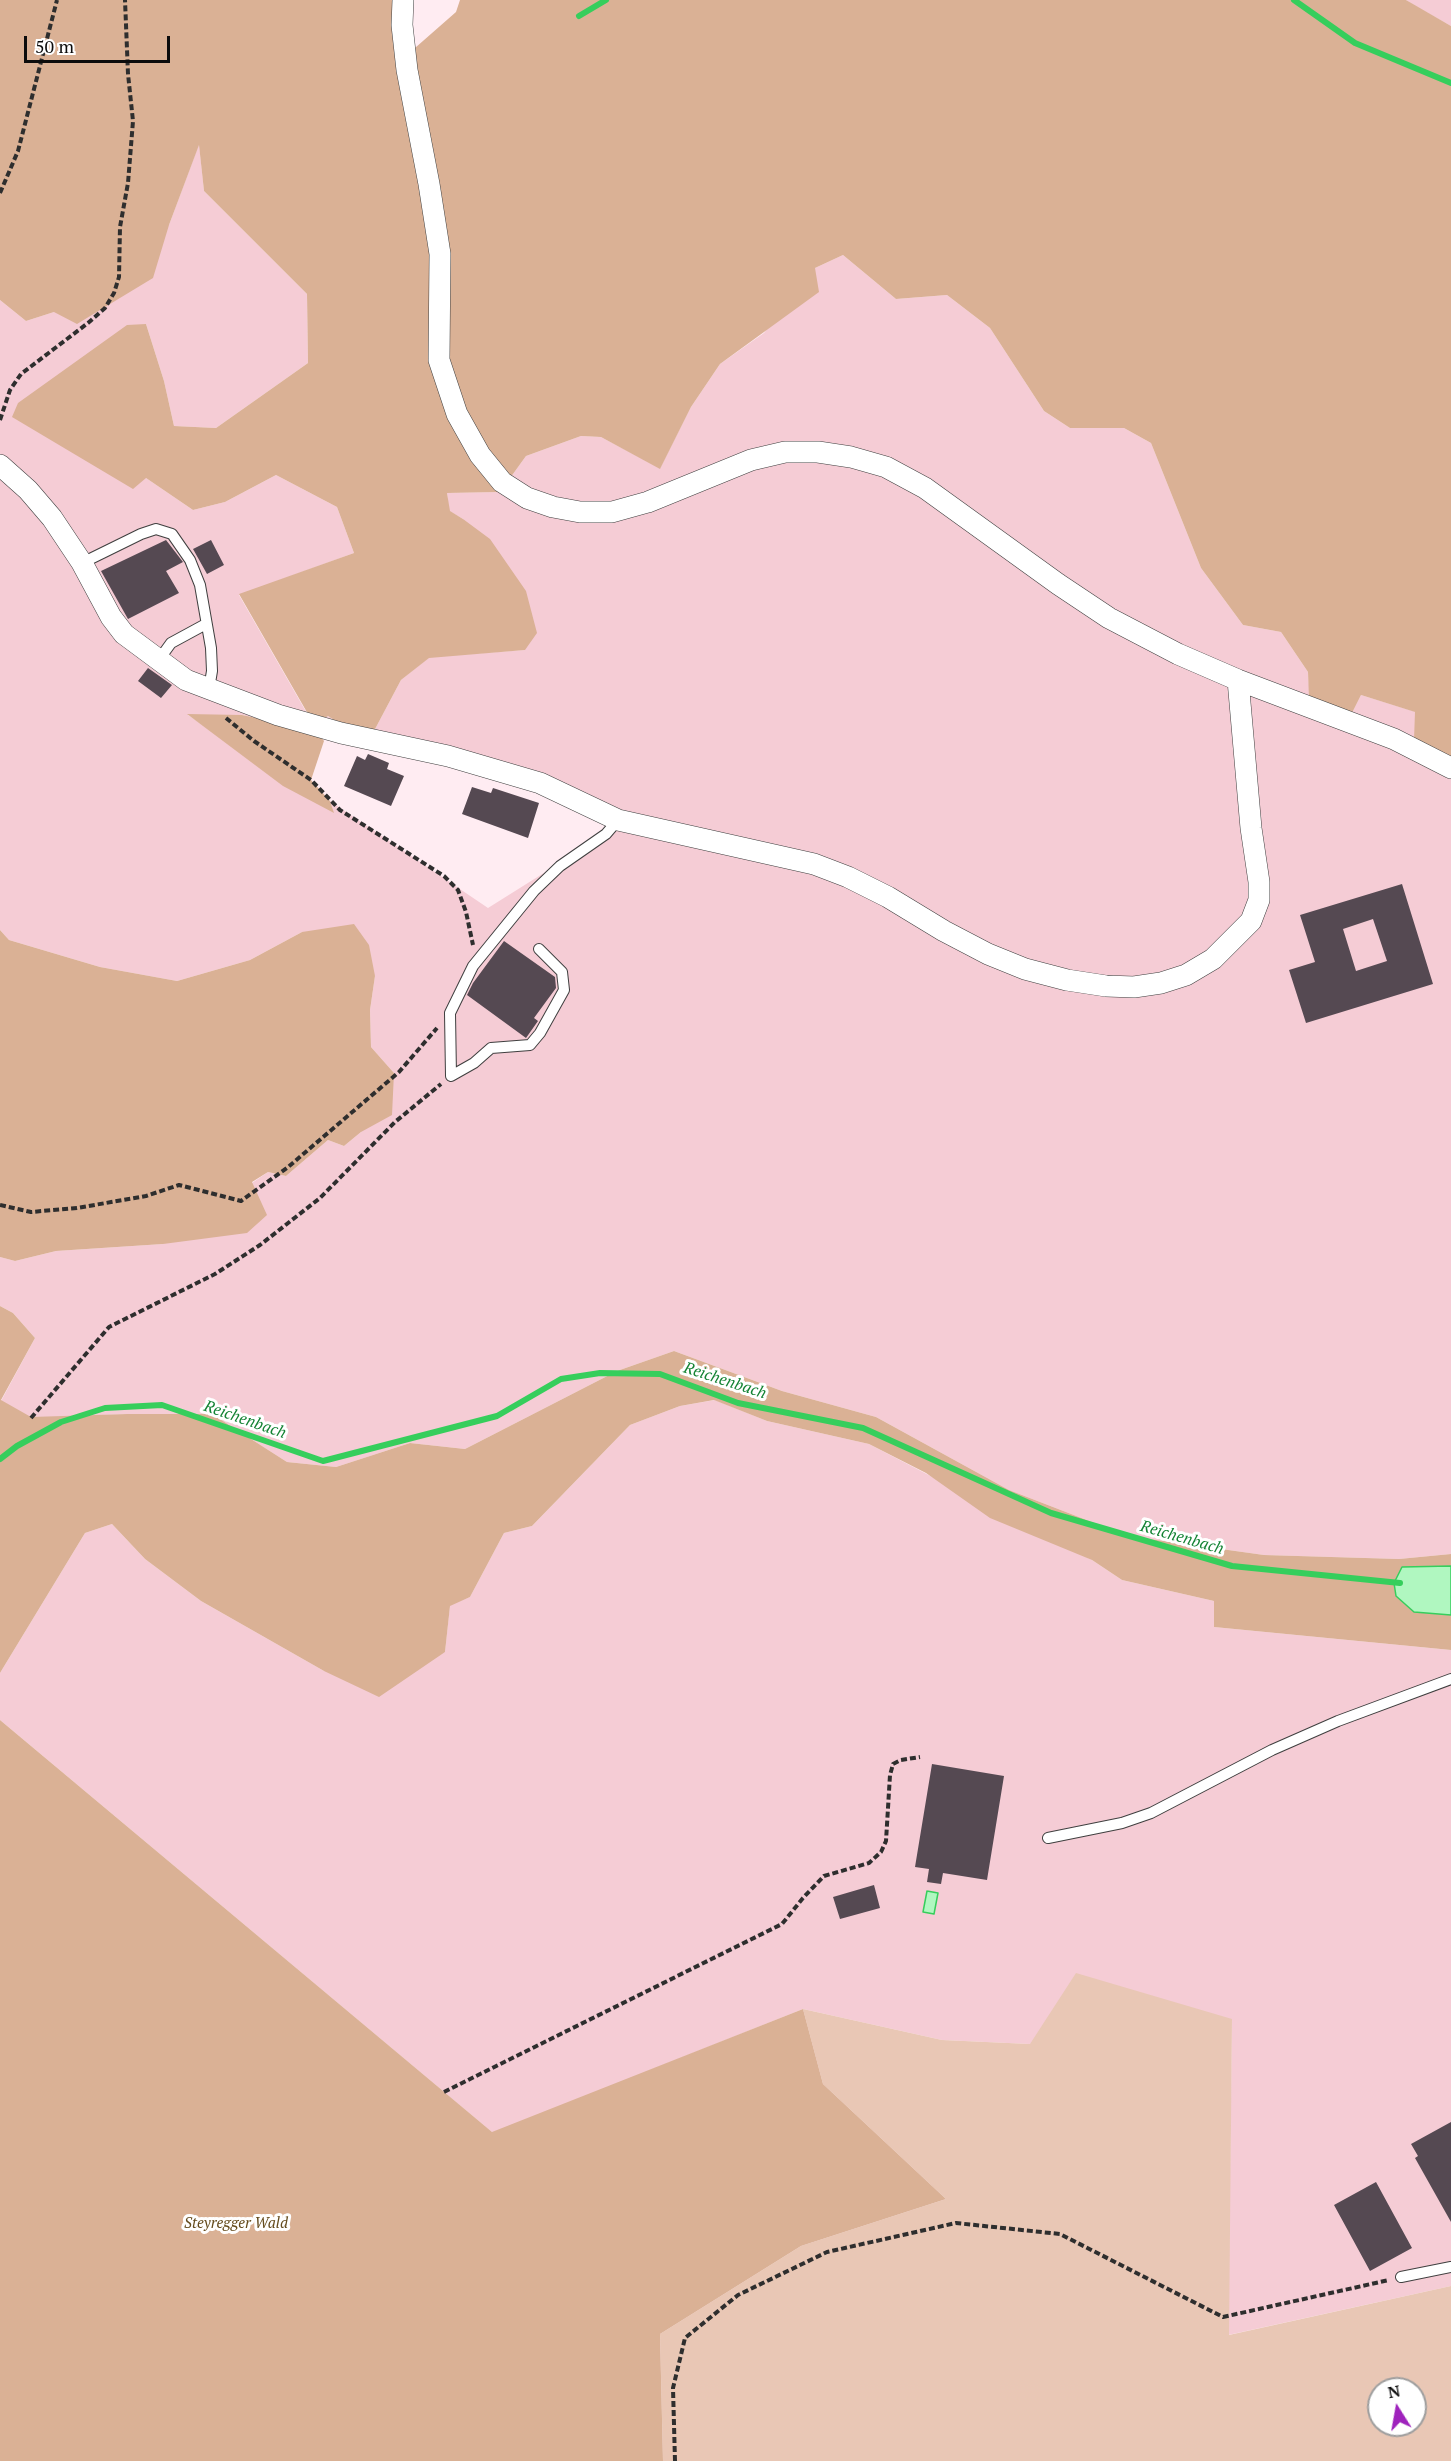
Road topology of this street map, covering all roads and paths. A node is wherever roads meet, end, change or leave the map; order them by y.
1 (57, 0) edge
2 (125, 0) edge
3 (403, 0) edge
4 (0, 193) edge
5 (0, 420) edge
6 (0, 465) edge
7 (82, 563) junction
8 (206, 624) junction
9 (158, 661) junction
10 (1238, 680) junction
11 (209, 689) junction
12 (223, 715) dead end
13 (1451, 768) edge
14 (618, 820) junction
15 (538, 949) dead end
16 (475, 964) junction
17 (450, 1013) junction
18 (451, 1076) junction
19 (0, 1205) edge
20 (31, 1418) dead end
21 (1451, 1679) edge
22 (921, 1757) dead end
23 (1048, 1838) dead end
24 (444, 2092) dead end
25 (1451, 2267) edge
26 (1401, 2277) joint
27 (675, 2461) edge

1 - 4 path
2 - 5 path
3 - 10 street
6 - 7 street
7 - 8 lane
7 - 9 street
8 - 9 lane
8 - 11 lane
9 - 11 street
10 - 13 street
10 - 14 street
11 - 14 street
12 - 16 path
14 - 16 lane
15 - 18 lane
16 - 17 lane
17 - 18 lane
17 - 19 path
18 - 20 path
21 - 23 lane
22 - 24 path
25 - 26 lane
26 - 27 path

